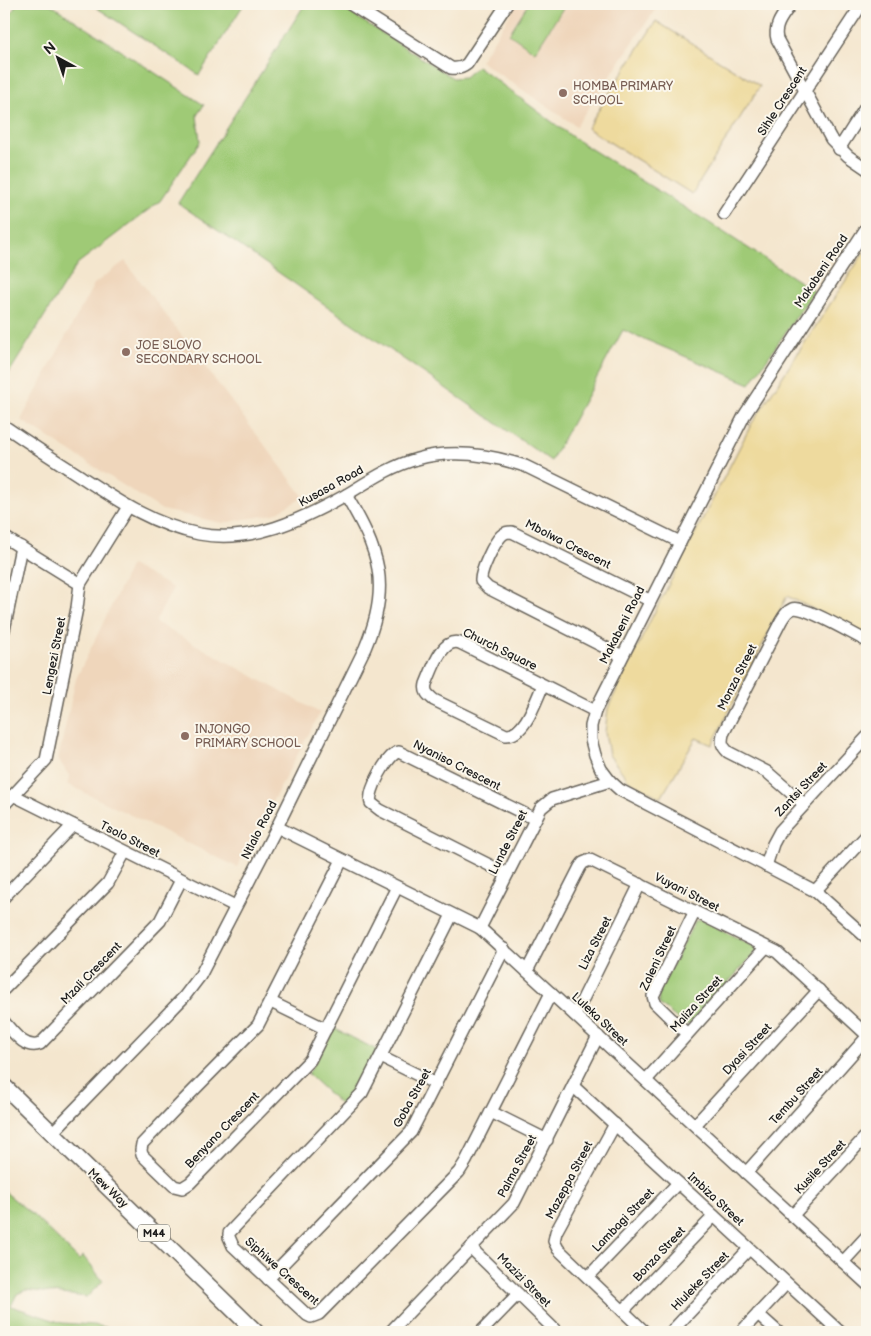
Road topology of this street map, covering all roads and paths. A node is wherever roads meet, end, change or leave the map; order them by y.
1 (350, 4) edge
2 (507, 4) edge
3 (791, 4) edge
4 (862, 4) edge
5 (805, 91) junction
6 (867, 105) edge
7 (839, 149) junction
8 (867, 168) edge
9 (724, 214) dead end
10 (867, 227) edge
11 (4, 426) edge
12 (346, 495) junction
13 (128, 507) junction
14 (4, 537) edge
15 (680, 542) junction
16 (21, 548) junction
17 (80, 584) junction
18 (650, 600) junction
19 (6, 608) edge
20 (4, 630) edge
21 (867, 641) edge
22 (622, 656) junction
23 (543, 685) junction
24 (595, 711) junction
25 (867, 737) edge
26 (610, 781) junction
27 (13, 795) junction
28 (804, 804) junction
29 (4, 805) edge
30 (535, 819) junction
31 (73, 826) junction
32 (277, 827) junction
33 (867, 834) edge
34 (125, 852) junction
35 (342, 860) junction
36 (766, 866) junction
37 (507, 874) junction
38 (181, 880) junction
39 (640, 884) junction
40 (397, 887) junction
41 (815, 891) junction
42 (4, 897) edge
43 (235, 906) junction
44 (695, 911) junction
45 (452, 915) junction
46 (480, 928) junction
47 (867, 937) edge
48 (766, 947) junction
49 (504, 949) junction
50 (527, 971) junction
51 (4, 989) edge
52 (819, 990) junction
53 (551, 993) junction
54 (271, 1002) junction
55 (575, 1014) junction
56 (4, 1022) edge
57 (326, 1029) junction
58 (687, 1034) junction
59 (598, 1036) junction
60 (867, 1036) edge
61 (381, 1057) junction
62 (646, 1080) junction
63 (436, 1084) junction
64 (4, 1086) edge
65 (574, 1086) junction
66 (491, 1112) junction
67 (615, 1124) junction
68 (695, 1126) junction
69 (52, 1133) junction
70 (867, 1135) edge
71 (547, 1140) junction
72 (746, 1173) junction
73 (678, 1183) junction
74 (714, 1216) junction
75 (792, 1216) junction
76 (867, 1236) edge
77 (471, 1248) junction
78 (749, 1250) junction
79 (843, 1262) junction
80 (588, 1277) junction
81 (268, 1279) junction
82 (786, 1284) junction
83 (867, 1284) edge
84 (518, 1294) junction
85 (624, 1311) junction
86 (758, 1314) junction
87 (256, 1332) edge
88 (390, 1332) edge
89 (481, 1332) edge
90 (557, 1332) edge
91 (645, 1332) edge
92 (671, 1332) edge
93 (741, 1332) edge
94 (778, 1332) edge
95 (840, 1332) edge

1 - 2 street
3 - 5 street
4 - 5 street, Sihle Crescent
5 - 7 street
5 - 9 street, Sihle Crescent
6 - 7 street
7 - 8 street
10 - 15 street, Makabeni Road
11 - 13 street, Kusasa Road
12 - 13 street, Kusasa Road
12 - 15 street, Kusasa Road
12 - 32 street, Ntlalo Road
13 - 17 street, Lengezi Street
14 - 16 street
15 - 18 street, Makabeni Road
16 - 17 street
16 - 19 street
17 - 27 street, Lengezi Street
18 - 22 street, Makabeni Road
18 - 22 street, Mbolwa Crescent
19 - 20 street
21 - 28 street, Monza Street
22 - 24 street, Makabeni Road
23 - 23 street, Church Square
23 - 24 street, Church Square
24 - 26 street, Makabeni Road
25 - 28 street, Zantsi Street
26 - 30 street, Lunde Street
26 - 36 street, Makabeni Road
27 - 29 street, Lengezi Street
27 - 31 street, Tsolo Street
28 - 36 street, Zantsi Street
30 - 37 street, Lunde Street
30 - 37 street, Nyaniso Crescent
31 - 34 street, Tsolo Street
31 - 42 street
32 - 35 street, Luleka Street
32 - 43 street, Ntlalo Road
33 - 41 street
34 - 38 street, Tsolo Street
34 - 51 street
35 - 40 street, Luleka Street
35 - 54 street, Benyano Crescent
36 - 41 street, Makabeni Road
37 - 46 street, Lunde Street
38 - 43 street, Tsolo Street
38 - 56 street, Mzali Crescent
39 - 44 street, Vuyani Street
39 - 50 street, Vuyani Street
39 - 55 street, Liza Street
40 - 45 street, Luleka Street
40 - 57 street, Benyano Crescent
41 - 47 street, Makabeni Road
43 - 69 street, Ntlalo Road
44 - 48 street, Vuyani Street
44 - 58 street, Zaleni Street
45 - 46 street, Luleka Street
45 - 61 street, Siphiwe Crescent
46 - 49 street, Luleka Street
48 - 52 street, Vuyani Street
48 - 58 street, Maliza Street
49 - 50 street, Luleka Street
49 - 63 street, Goba Street
50 - 53 street, Luleka Street
52 - 60 street, Vuyani Street
52 - 68 street, Dyasi Street
53 - 55 street, Luleka Street
53 - 66 street, Siphiwe Crescent
54 - 57 street
54 - 57 street, Benyano Crescent
55 - 59 street, Luleka Street
58 - 62 street, Maliza Street
59 - 62 street, Luleka Street
59 - 65 street, Palma Street
60 - 72 street, Tembu Street
61 - 63 street
61 - 81 street, Siphiwe Crescent
62 - 68 street, Luleka Street
63 - 81 street, Goba Street
64 - 69 main road, Mew Way / M44
65 - 67 street, Imbiza Street
65 - 71 street, Palma Street
66 - 71 street
66 - 81 street, Siphiwe Crescent
67 - 73 street, Imbiza Street
67 - 80 street, Mazeppa Street
68 - 72 street, Luleka Street
69 - 87 main road, Mew Way / M44
70 - 75 street, Kusile Street
71 - 77 street, Palma Street
72 - 75 street, Luleka Street
73 - 74 street, Imbiza Street
73 - 80 street, Lambagi Street
74 - 78 street, Imbiza Street
74 - 85 street, Bonza Street
75 - 79 street, Luleka Street
76 - 79 street
77 - 84 street, Mazizi Street
77 - 88 street, Palma Street
78 - 82 street, Imbiza Street
78 - 92 street, Hluleke Street
79 - 83 street, Luleka Street
80 - 85 street, Mazeppa Street
82 - 86 street
82 - 95 street, Imbiza Street
84 - 89 street
84 - 90 street, Mazizi Street
85 - 91 street, Mazeppa Street
86 - 93 street
86 - 94 street

